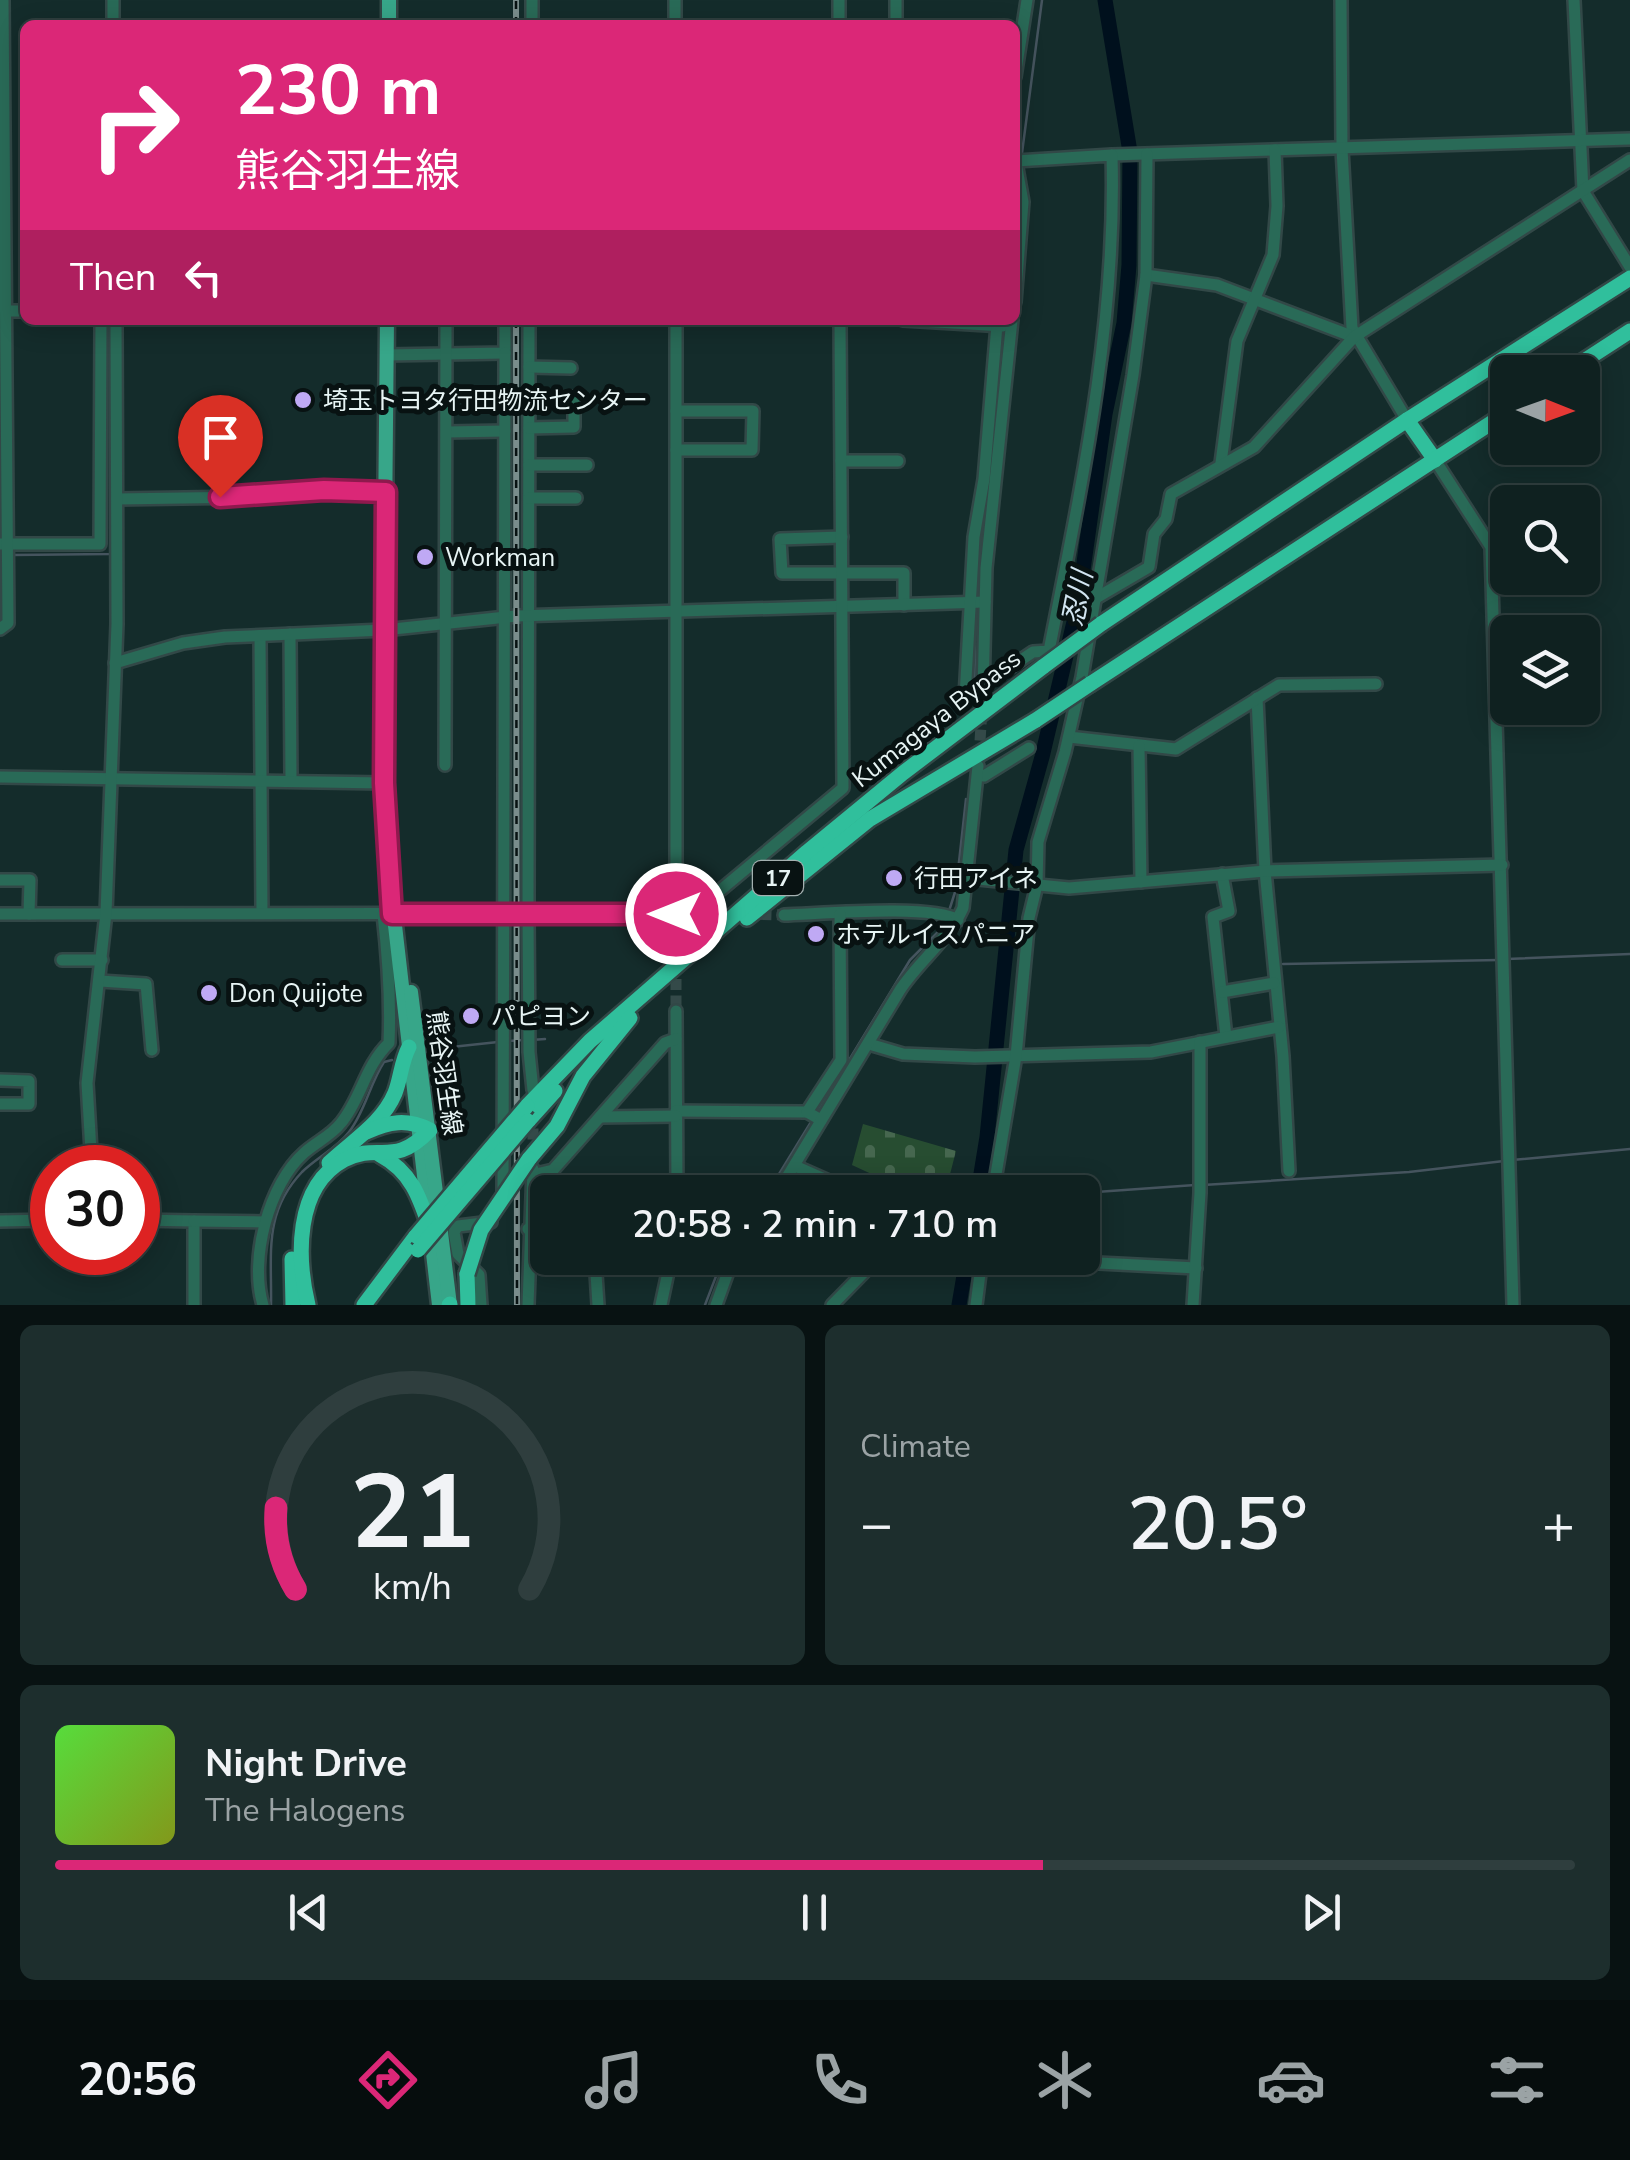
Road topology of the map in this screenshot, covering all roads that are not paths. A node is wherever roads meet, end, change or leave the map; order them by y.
1 (3, 0) edge
2 (1028, 0) edge
3 (1341, 0) edge
4 (1574, 0) edge
5 (1020, 39) edge
6 (1579, 138) junction
7 (1630, 138) edge
8 (1276, 150) junction
9 (1342, 150) junction
10 (1148, 154) junction
11 (1112, 156) junction
12 (1020, 159) edge
13 (1630, 160) edge
14 (1583, 190) junction
15 (1020, 210) edge
16 (2, 224) edge
17 (1020, 251) edge
18 (1630, 267) edge
19 (1146, 275) junction
20 (1630, 278) edge
21 (1254, 299) junction
22 (6, 311) junction
23 (20, 311) edge
24 (101, 325) edge
25 (116, 325) edge
26 (388, 325) edge
27 (446, 325) edge
28 (505, 325) edge
29 (529, 325) edge
30 (676, 325) edge
31 (840, 325) edge
32 (1006, 325) edge
33 (1630, 331) edge
34 (1354, 337) junction
35 (3, 343) edge
36 (505, 353) junction
37 (446, 354) junction
38 (1593, 355) edge
39 (388, 356) junction
40 (529, 367) junction
41 (571, 368) dead end
42 (529, 397) junction
43 (676, 412) junction
44 (1406, 420) junction
45 (1490, 424) edge
46 (529, 428) junction
47 (505, 431) junction
48 (447, 432) junction
49 (676, 450) junction
50 (1435, 460) junction
51 (842, 461) junction
52 (898, 462) dead end
53 (1221, 464) junction
54 (529, 465) junction
55 (588, 465) dead end
56 (386, 492) junction
57 (529, 498) junction
58 (576, 498) dead end
59 (117, 499) junction
60 (842, 537) junction
61 (4, 544) edge
62 (843, 573) junction
63 (1096, 598) junction
64 (978, 602) junction
65 (904, 605) junction
66 (843, 607) junction
67 (675, 612) junction
68 (529, 616) junction
69 (505, 618) junction
70 (446, 624) junction
71 (0, 629) edge
72 (384, 630) junction
73 (290, 634) junction
74 (260, 636) junction
75 (115, 663) junction
76 (1376, 684) dead end
77 (965, 697) tunnel mouth
78 (1256, 698) junction
79 (1069, 737) junction
80 (1139, 746) junction
81 (1029, 748) dead end
82 (445, 764) dead end
83 (0, 777) edge
84 (263, 778) junction
85 (111, 779) junction
86 (292, 779) junction
87 (384, 783) junction
88 (1502, 865) junction
89 (1265, 871) junction
90 (1222, 874) junction
91 (968, 878) junction
92 (0, 880) edge
93 (1142, 882) junction
94 (1033, 884) junction
95 (262, 913) junction
96 (693, 913) junction
97 (0, 914) edge
98 (30, 914) junction
99 (106, 914) junction
100 (392, 914) junction
101 (505, 914) junction
102 (528, 914) junction
103 (676, 914) junction
104 (710, 914) tunnel mouth
105 (784, 914) tunnel mouth
106 (840, 914) junction
107 (954, 917) junction
108 (676, 946) tunnel mouth
109 (62, 960) dead end
110 (102, 960) junction
111 (100, 981) junction
112 (1274, 983) junction
113 (1222, 992) junction
114 (676, 1012) tunnel mouth
115 (630, 1018) junction
116 (1279, 1026) junction
117 (1226, 1037) junction
118 (676, 1039) junction
119 (1200, 1042) junction
120 (869, 1044) junction
121 (408, 1047) junction
122 (152, 1050) dead end
123 (1013, 1056) junction
124 (0, 1080) edge
125 (0, 1104) edge
126 (530, 1106) junction
127 (676, 1114) junction
128 (600, 1116) junction
129 (814, 1116) junction
130 (366, 1132) junction
131 (423, 1132) junction
132 (90, 1145) edge
133 (378, 1154) junction
134 (795, 1166) junction
135 (531, 1167) junction
136 (1289, 1171) dead end
137 (677, 1175) edge
138 (789, 1175) edge
139 (815, 1175) edge
140 (996, 1175) edge
141 (30, 1220) edge
142 (160, 1220) edge
143 (194, 1220) junction
144 (0, 1221) edge
145 (265, 1222) junction
146 (528, 1229) joint
147 (422, 1239) junction
148 (1100, 1263) edge
149 (1196, 1268) junction
150 (596, 1275) edge
151 (667, 1275) edge
152 (727, 1275) edge
153 (861, 1275) edge
154 (980, 1275) edge
155 (194, 1305) edge
156 (263, 1305) edge
157 (293, 1305) edge
158 (308, 1305) edge
159 (364, 1305) edge
160 (377, 1305) edge
161 (440, 1305) edge
162 (450, 1305) edge
163 (468, 1305) edge
164 (481, 1305) edge
165 (528, 1305) edge
166 (598, 1305) edge
167 (662, 1305) edge
168 (716, 1305) edge
169 (832, 1305) edge
170 (976, 1305) edge
171 (1193, 1305) edge
172 (1514, 1305) edge

1 - 16 street
2 - 5 street
3 - 9 street
4 - 6 street
6 - 7 street
6 - 9 street
6 - 14 street
8 - 9 street
8 - 10 street
8 - 21 street
9 - 34 street
10 - 11 street
10 - 19 street
11 - 12 street
11 - 64 street
13 - 14 street
14 - 18 street
14 - 34 street
15 - 17 street
16 - 22 street
19 - 21 street
19 - 63 street
20 - 44 highway, Kumagaya Bypass / 17
21 - 34 street
21 - 53 street
22 - 23 street
22 - 35 street
24 - 61 street
25 - 59 street
26 - 39 main road, 熊谷羽生線
27 - 37 street
28 - 36 street
29 - 40 street
30 - 43 street
31 - 51 street
32 - 64 street
33 - 38 highway
34 - 44 street
34 - 53 street
35 - 61 street
36 - 37 street
36 - 47 street
37 - 39 street
37 - 48 street
39 - 56 main road, 熊谷羽生線
40 - 41 street
40 - 42 street
42 - 46 street
42 - 46 street
43 - 49 street
43 - 49 street
44 - 50 highway
44 - 126 highway, Kumagaya Bypass / 17, bridge
45 - 50 highway, Kumagaya Bypass / 17
46 - 54 street
47 - 48 street
47 - 69 street
48 - 70 street
49 - 67 street
50 - 88 street
50 - 115 highway, Kumagaya Bypass / 17, bridge
51 - 52 street
51 - 60 street
53 - 63 street
54 - 55 street
54 - 57 street
56 - 59 street
56 - 72 main road, 熊谷羽生線
57 - 58 street
57 - 68 street
59 - 75 street
60 - 62 street
60 - 62 street
61 - 71 street
62 - 65 street
62 - 66 street
63 - 79 street
64 - 65 street
64 - 77 street
65 - 66 street
66 - 67 street
66 - 96 street
67 - 68 street
67 - 103 street
68 - 69 street
68 - 102 street
69 - 70 street
69 - 101 street
70 - 72 street
70 - 82 street
72 - 73 street
72 - 87 main road, 熊谷羽生線
73 - 74 street
73 - 86 street
74 - 75 street
74 - 84 street
75 - 85 street
76 - 78 street
78 - 80 street
78 - 89 street
79 - 80 street
79 - 94 street
80 - 93 street
81 - 91 street
83 - 85 street
84 - 85 street
84 - 86 street
84 - 95 street
85 - 99 street
86 - 87 street
87 - 100 main road, 熊谷羽生線
88 - 89 street
88 - 172 street
89 - 90 street
89 - 112 street
90 - 93 street
90 - 113 street
91 - 94 street
91 - 107 street
92 - 98 street
93 - 94 street
94 - 123 street
95 - 99 street
95 - 100 street
96 - 103 street
96 - 104 street
97 - 98 street
98 - 99 street
99 - 110 street
100 - 101 street
100 - 121 main road, 熊谷羽生線
100 - 131 main road, 熊谷羽生線
100 - 145 street
101 - 102 street
101 - 164 street
102 - 103 street
102 - 126 street
103 - 108 street
105 - 106 street
106 - 107 street
106 - 129 street
107 - 120 street
109 - 110 street
110 - 111 street
111 - 122 street
111 - 132 street
112 - 113 street
112 - 116 street
113 - 117 street
114 - 118 street
115 - 126 highway, Kumagaya Bypass / 17
115 - 135 highway
116 - 117 street
116 - 136 street
117 - 119 street
118 - 127 street
118 - 128 street
119 - 123 street
119 - 149 street
120 - 123 street
120 - 129 street
121 - 130 highway
121 - 131 main road, 熊谷羽生線
123 - 140 street
124 - 125 street
126 - 147 highway, Kumagaya Bypass / 17, bridge
127 - 128 street
127 - 129 street
127 - 137 street
128 - 135 street
129 - 134 street
130 - 131 highway
130 - 157 highway
131 - 133 highway
131 - 147 main road, 熊谷羽生線
131 - 162 main road, 熊谷羽生線
133 - 147 highway
133 - 158 highway
134 - 138 street
134 - 139 street
135 - 146 street
135 - 163 highway, bridge
141 - 144 street
142 - 143 street
143 - 145 street
143 - 155 street
145 - 156 street
146 - 165 street
147 - 159 highway, Kumagaya Bypass / 17
147 - 160 highway, Kumagaya Bypass / 17
147 - 161 main road, 熊谷羽生線
148 - 149 street
149 - 171 street
150 - 166 street
151 - 167 street
152 - 168 street
153 - 169 street
154 - 170 street

